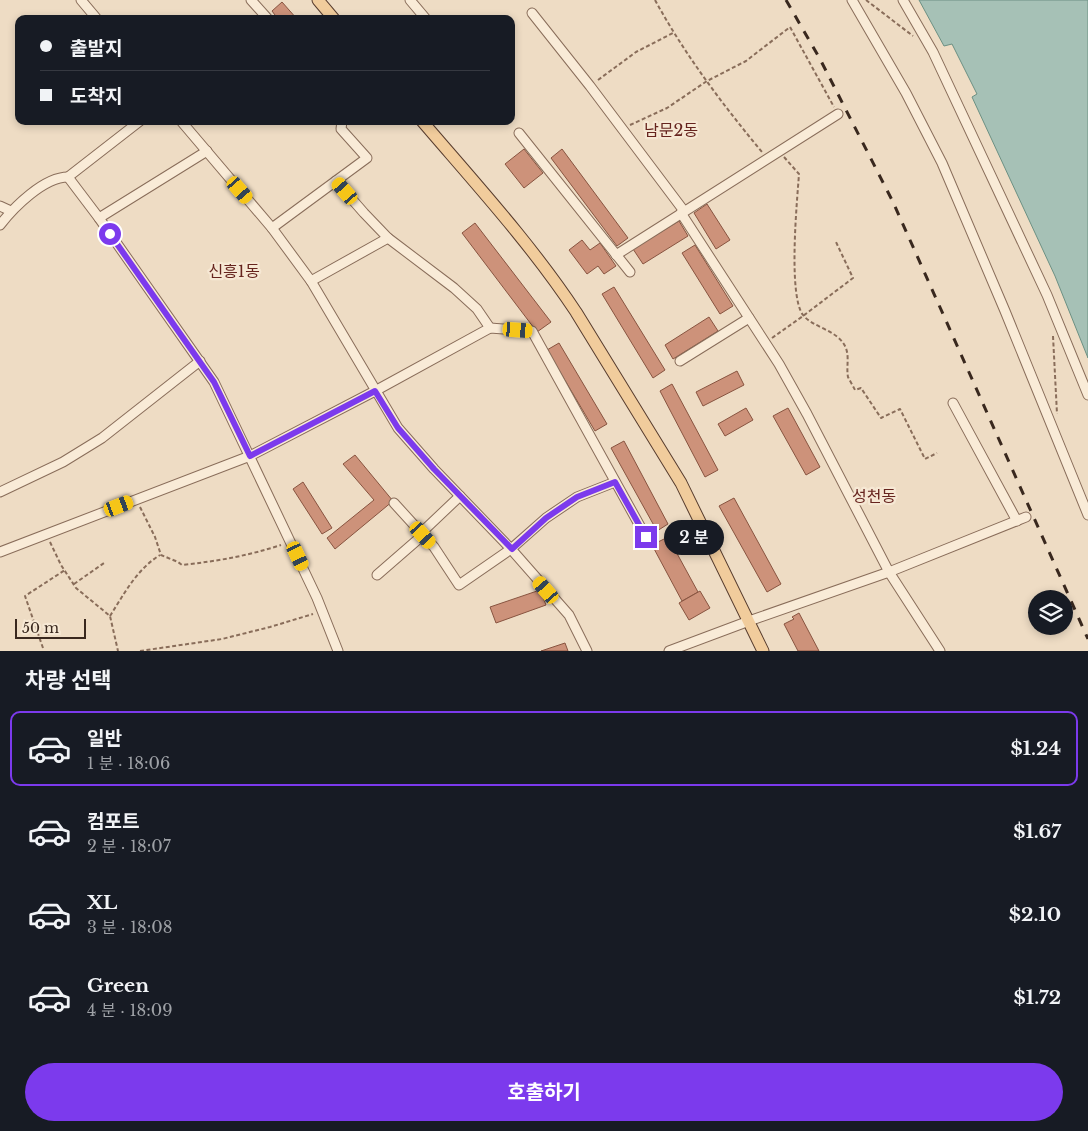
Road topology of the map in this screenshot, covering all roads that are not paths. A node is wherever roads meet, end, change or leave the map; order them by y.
1 (81, 0) edge
2 (251, 0) edge
3 (318, 0) edge
4 (410, 0) edge
5 (852, 0) edge
6 (903, 0) edge
7 (532, 13) dead end
8 (94, 15) edge
9 (264, 15) edge
10 (331, 15) edge
11 (423, 15) edge
12 (838, 114) road end
13 (135, 125) edge
14 (184, 125) edge
15 (342, 125) edge
16 (425, 125) edge
17 (519, 133) dead end
18 (207, 151) junction
19 (68, 177) junction
20 (336, 181) junction
21 (0, 206) edge
22 (11, 211) junction
23 (683, 212) junction
24 (99, 218) junction
25 (0, 225) edge
26 (272, 228) junction
27 (388, 238) junction
28 (616, 254) junction
29 (630, 272) dead end
30 (311, 281) junction
31 (749, 318) junction
32 (490, 328) junction
33 (200, 361) junction
34 (680, 361) dead end
35 (375, 391) junction
36 (1088, 395) edge
37 (953, 403) dead end
38 (250, 456) junction
39 (615, 482) junction
40 (0, 492) edge
41 (460, 496) junction
42 (394, 503) dead end
43 (1088, 515) edge
44 (1026, 517) dead end
45 (1017, 521) junction
46 (422, 534) junction
47 (646, 537) dead end
48 (512, 549) junction
49 (0, 552) edge
50 (889, 572) junction
51 (377, 575) dead end
52 (748, 621) junction
53 (338, 651) edge
54 (587, 651) edge
55 (669, 651) edge
56 (763, 651) edge
57 (940, 651) edge

1 - 8 street
2 - 9 street
3 - 10 main road
4 - 11 street
5 - 43 street
6 - 36 street
7 - 23 street
12 - 23 street
13 - 19 street
14 - 18 street
15 - 20 street
16 - 52 main road
17 - 28 street
18 - 24 street
18 - 26 street
19 - 22 street
19 - 24 street
20 - 26 street
20 - 27 street
21 - 22 street
22 - 25 street
23 - 28 street
23 - 31 street
24 - 33 street
26 - 30 street
27 - 30 street
27 - 32 street
28 - 29 street
30 - 35 street
31 - 34 street
31 - 50 street
32 - 35 street
32 - 39 street
33 - 38 street
33 - 40 street
35 - 38 street
35 - 41 street
37 - 45 street
38 - 49 street
38 - 53 street
39 - 47 street
39 - 48 street
41 - 46 street
41 - 48 street
42 - 46 street
44 - 45 street
45 - 50 street
46 - 48 street
46 - 51 street
48 - 54 street
50 - 52 street
50 - 57 street
52 - 55 street
52 - 56 main road

